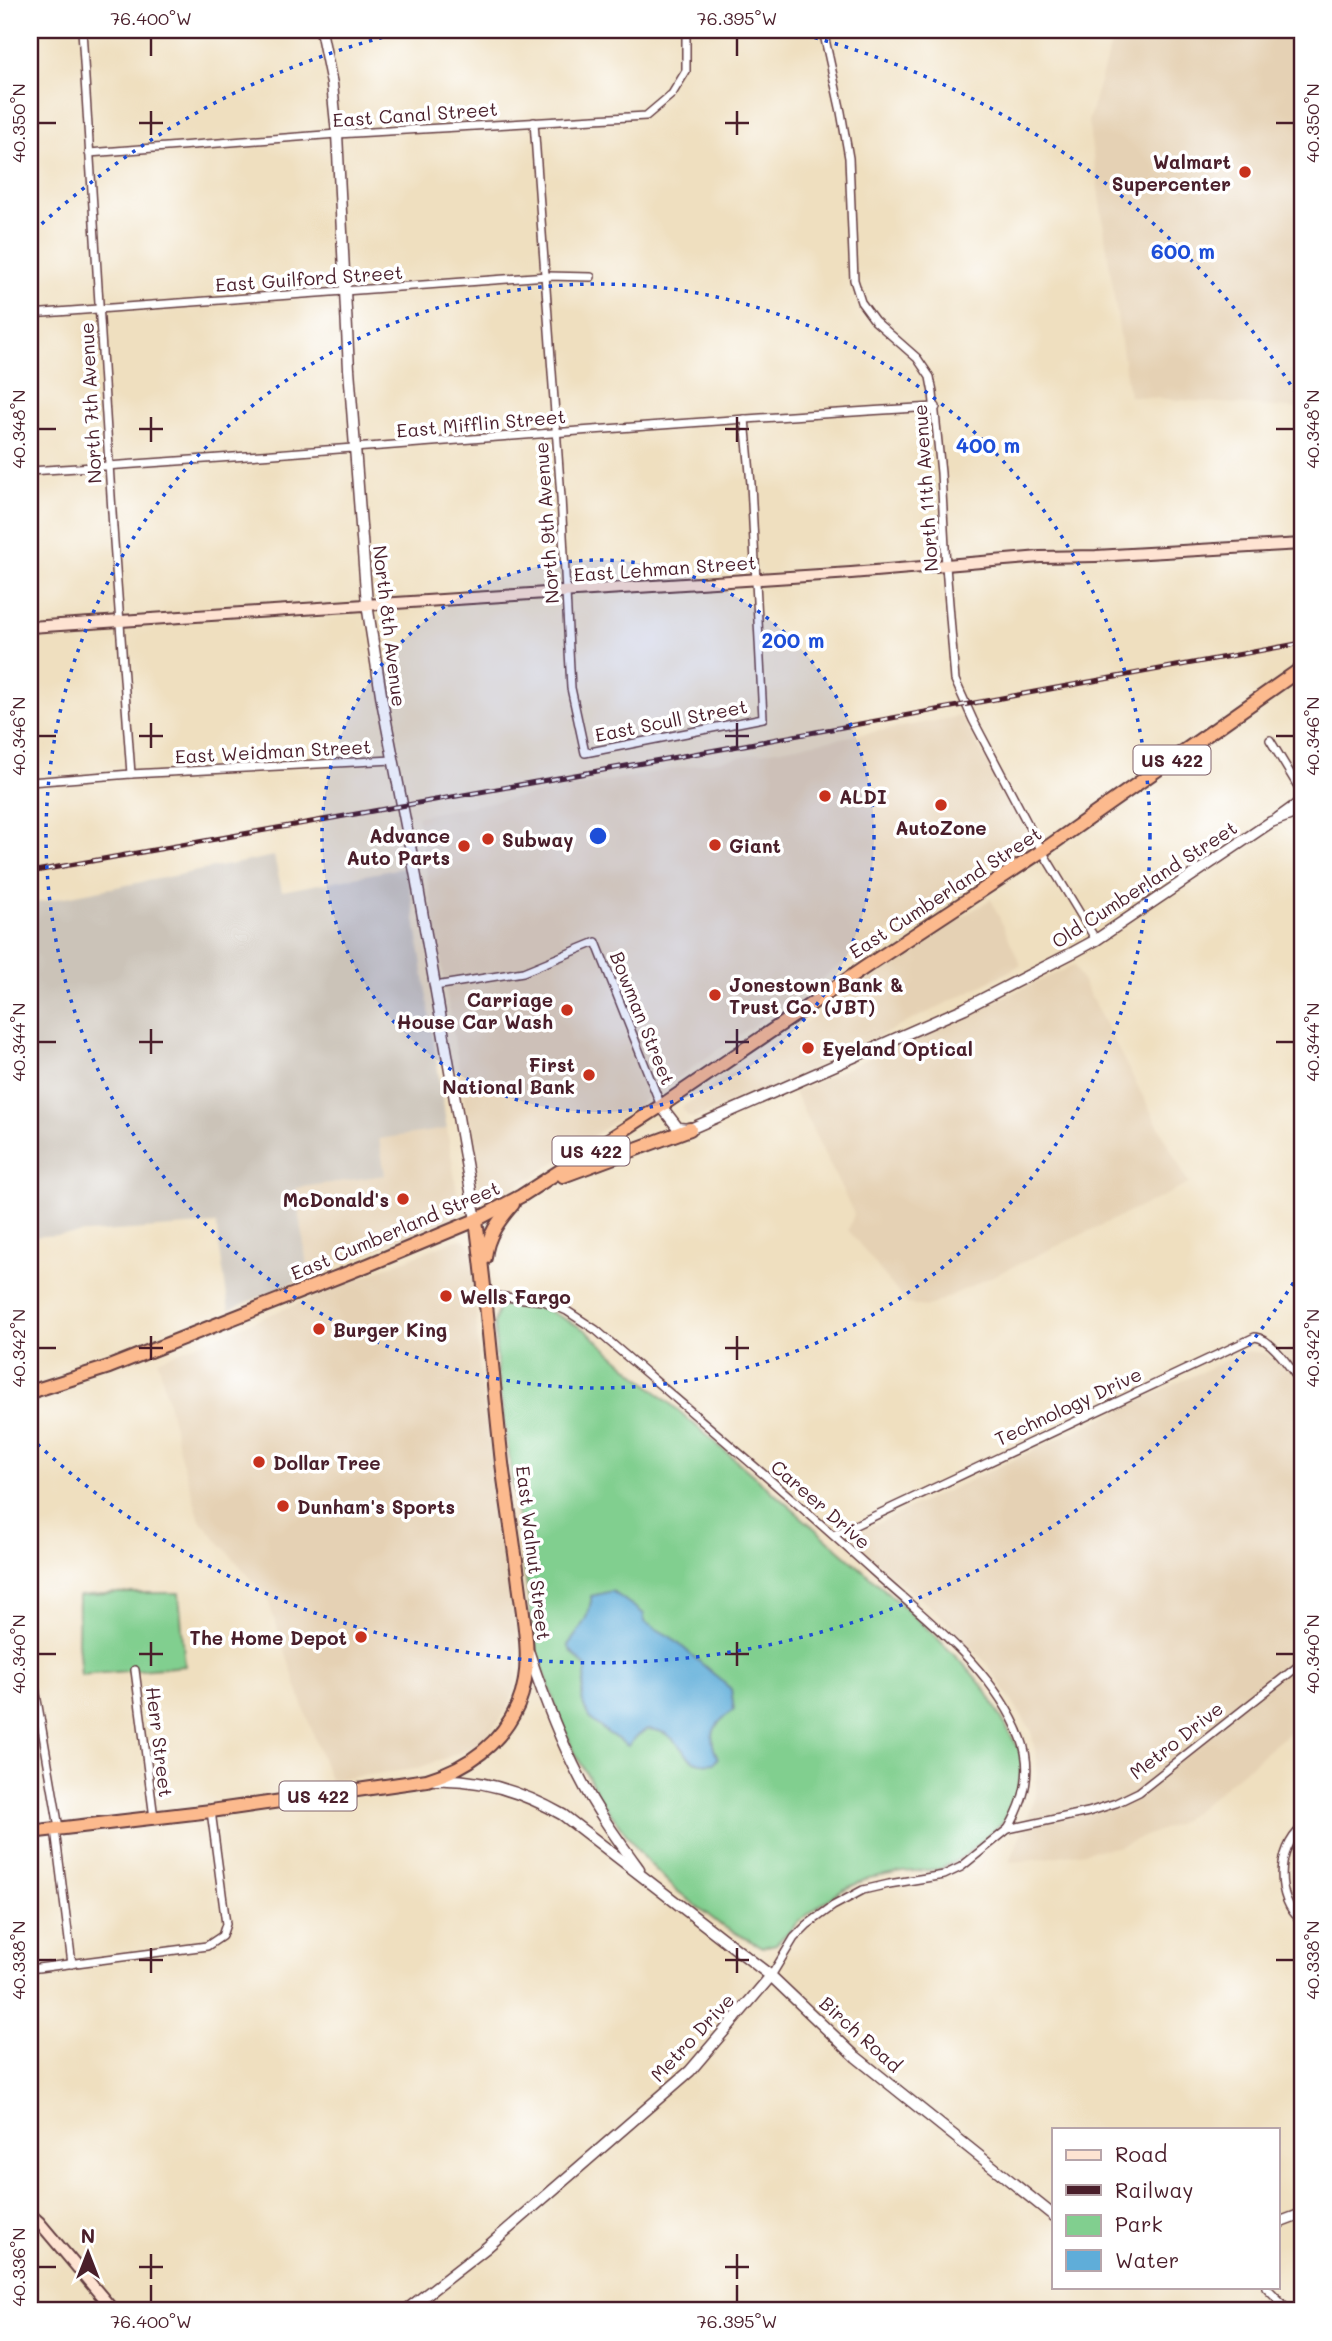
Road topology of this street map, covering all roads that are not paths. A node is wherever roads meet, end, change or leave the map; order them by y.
1 (82, 30) edge
2 (321, 30) edge
3 (822, 30) edge
4 (687, 32) edge
5 (534, 122) junction
6 (337, 134) junction
7 (89, 153) junction
8 (547, 276) junction
9 (591, 277) dead end
10 (345, 292) junction
11 (100, 309) junction
12 (30, 314) edge
13 (936, 407) junction
14 (745, 419) junction
15 (556, 433) junction
16 (355, 449) junction
17 (110, 466) junction
18 (30, 471) edge
19 (1302, 544) edge
20 (946, 566) junction
21 (756, 579) junction
22 (566, 592) junction
23 (367, 604) junction
24 (119, 620) junction
25 (30, 627) edge
26 (1302, 668) edge
27 (1270, 740) dead end
28 (585, 753) joint
29 (393, 760) junction
30 (131, 774) junction
31 (30, 782) edge
32 (1302, 793) edge
33 (1302, 799) edge
34 (1302, 810) edge
35 (1271, 822) junction
36 (1042, 851) junction
37 (1096, 940) junction
38 (435, 986) junction
39 (661, 1106) junction
40 (690, 1129) junction
41 (540, 1184) junction
42 (521, 1196) junction
43 (476, 1220) junction
44 (483, 1272) junction
45 (485, 1295) junction
46 (1302, 1384) edge
47 (30, 1392) edge
48 (834, 1535) junction
49 (527, 1647) junction
50 (30, 1660) edge
51 (1302, 1663) edge
52 (135, 1670) dead end
53 (427, 1780) junction
54 (211, 1811) junction
55 (154, 1818) junction
56 (57, 1828) junction
57 (1302, 1828) edge
58 (1008, 1829) junction
59 (30, 1832) edge
60 (645, 1878) junction
61 (1302, 1921) edge
62 (72, 1964) junction
63 (30, 1969) edge
64 (771, 1976) junction
65 (30, 2214) edge
66 (1052, 2214) edge
67 (1302, 2214) edge
68 (1280, 2222) edge
69 (1267, 2288) edge
70 (114, 2311) edge
71 (405, 2311) edge
72 (1290, 2311) edge

1 - 7 street, North 7th Avenue
2 - 6 street, North 8th Avenue
3 - 13 street, North 11th Avenue
4 - 5 street, East Canal Street
5 - 6 street, East Canal Street
5 - 8 street, North 9th Avenue
6 - 7 street, East Canal Street
6 - 10 street, North 8th Avenue
7 - 11 street, North 7th Avenue
8 - 9 street, East Guilford Street
8 - 10 street, East Guilford Street
8 - 15 street, North 9th Avenue
10 - 11 street, East Guilford Street
10 - 16 street, North 8th Avenue
11 - 12 street, East Guilford Street
11 - 17 street, North 7th Avenue
13 - 14 street, East Mifflin Street
13 - 20 street, North 11th Avenue
14 - 15 street, East Mifflin Street
14 - 21 street
15 - 16 street, East Mifflin Street
15 - 22 street, North 9th Avenue
16 - 17 street, East Mifflin Street
16 - 23 street, North 8th Avenue
17 - 18 street, East Mifflin Street
17 - 24 street, North 7th Avenue
19 - 20 main road, East Lehman Street
20 - 21 main road, East Lehman Street
20 - 36 street, North 11th Avenue
21 - 22 main road, East Lehman Street
21 - 28 street, East Scull Street
22 - 23 main road, East Lehman Street
22 - 28 street, North 9th Avenue
23 - 24 main road, East Lehman Street
23 - 29 street, North 8th Avenue
24 - 25 main road, East Lehman Street
24 - 30 street, North 7th Avenue
26 - 36 highway, East Cumberland Street / US 422
27 - 32 street
29 - 30 street, East Weidman Street
29 - 38 street, North 8th Avenue
30 - 31 street, East Weidman Street
33 - 35 street, Old Cumberland Street
34 - 35 street
35 - 37 street, Old Cumberland Street
36 - 37 street, North 11th Avenue
36 - 39 highway, East Cumberland Street / US 422
37 - 40 street, Old Cumberland Street
38 - 39 street, Bowman Street
38 - 43 street, North 8th Avenue
39 - 40 street
39 - 41 highway, East Cumberland Street / US 422
40 - 41 highway
41 - 42 highway, East Cumberland Street / US 422
42 - 43 highway, East Cumberland Street / US 422
42 - 44 highway, US 422
43 - 44 highway, East Walnut Street
43 - 47 highway, East Cumberland Street / US 422
44 - 45 highway, East Walnut Street / US 422
45 - 48 street, Career Drive
45 - 49 highway, East Walnut Street / US 422
46 - 48 street, Technology Drive
48 - 58 street, Career Drive
49 - 53 highway, East Walnut Street / US 422
49 - 60 street, Birch Road
50 - 56 street
51 - 58 street, Metro Drive
52 - 55 street, Herr Street
53 - 54 highway, East Walnut Street / US 422
53 - 60 street, Birch Road
54 - 55 highway, East Walnut Street / US 422
54 - 62 street
55 - 56 highway, East Walnut Street / US 422
56 - 59 highway, East Walnut Street / US 422
56 - 62 street
57 - 61 street
58 - 64 street, Metro Drive
60 - 64 street, Birch Road
62 - 63 street
64 - 66 street, Birch Road
64 - 71 street, Metro Drive
65 - 70 main road
67 - 68 street
69 - 72 street

